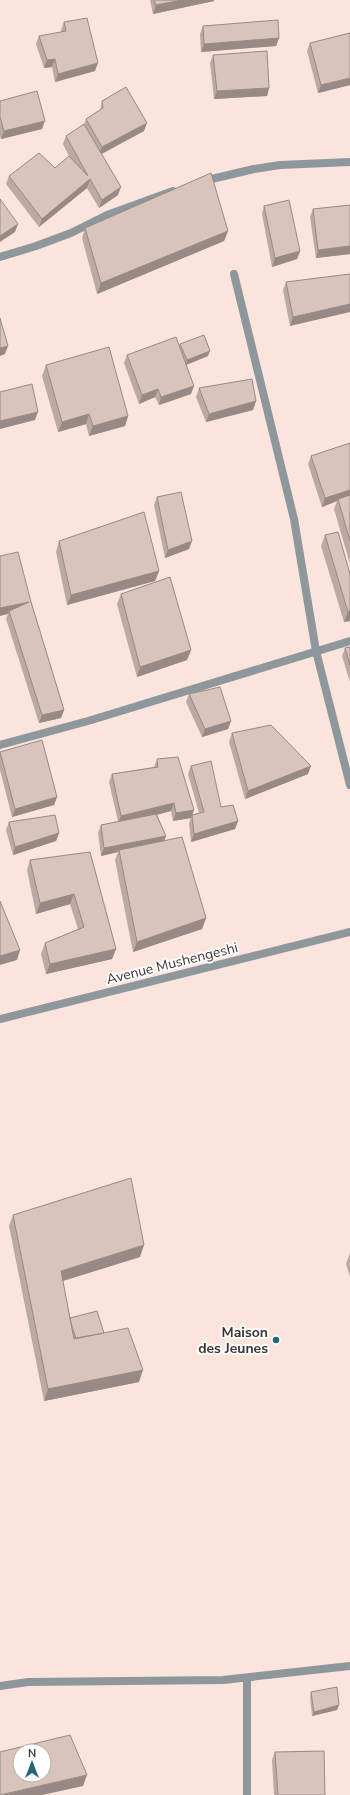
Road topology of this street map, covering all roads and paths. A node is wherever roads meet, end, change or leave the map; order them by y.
1 (350, 162) edge
2 (0, 257) edge
3 (234, 274) dead end
4 (350, 641) edge
5 (316, 651) junction
6 (0, 745) edge
7 (350, 785) edge
8 (350, 932) edge
9 (0, 1019) edge
10 (350, 1666) edge
11 (247, 1678) junction
12 (0, 1686) edge
13 (247, 1795) edge

1 - 2 street
3 - 5 street
4 - 5 street
5 - 6 street
5 - 7 street
8 - 9 street, Avenue Mushengeshi
10 - 11 street
11 - 12 street
11 - 13 street

